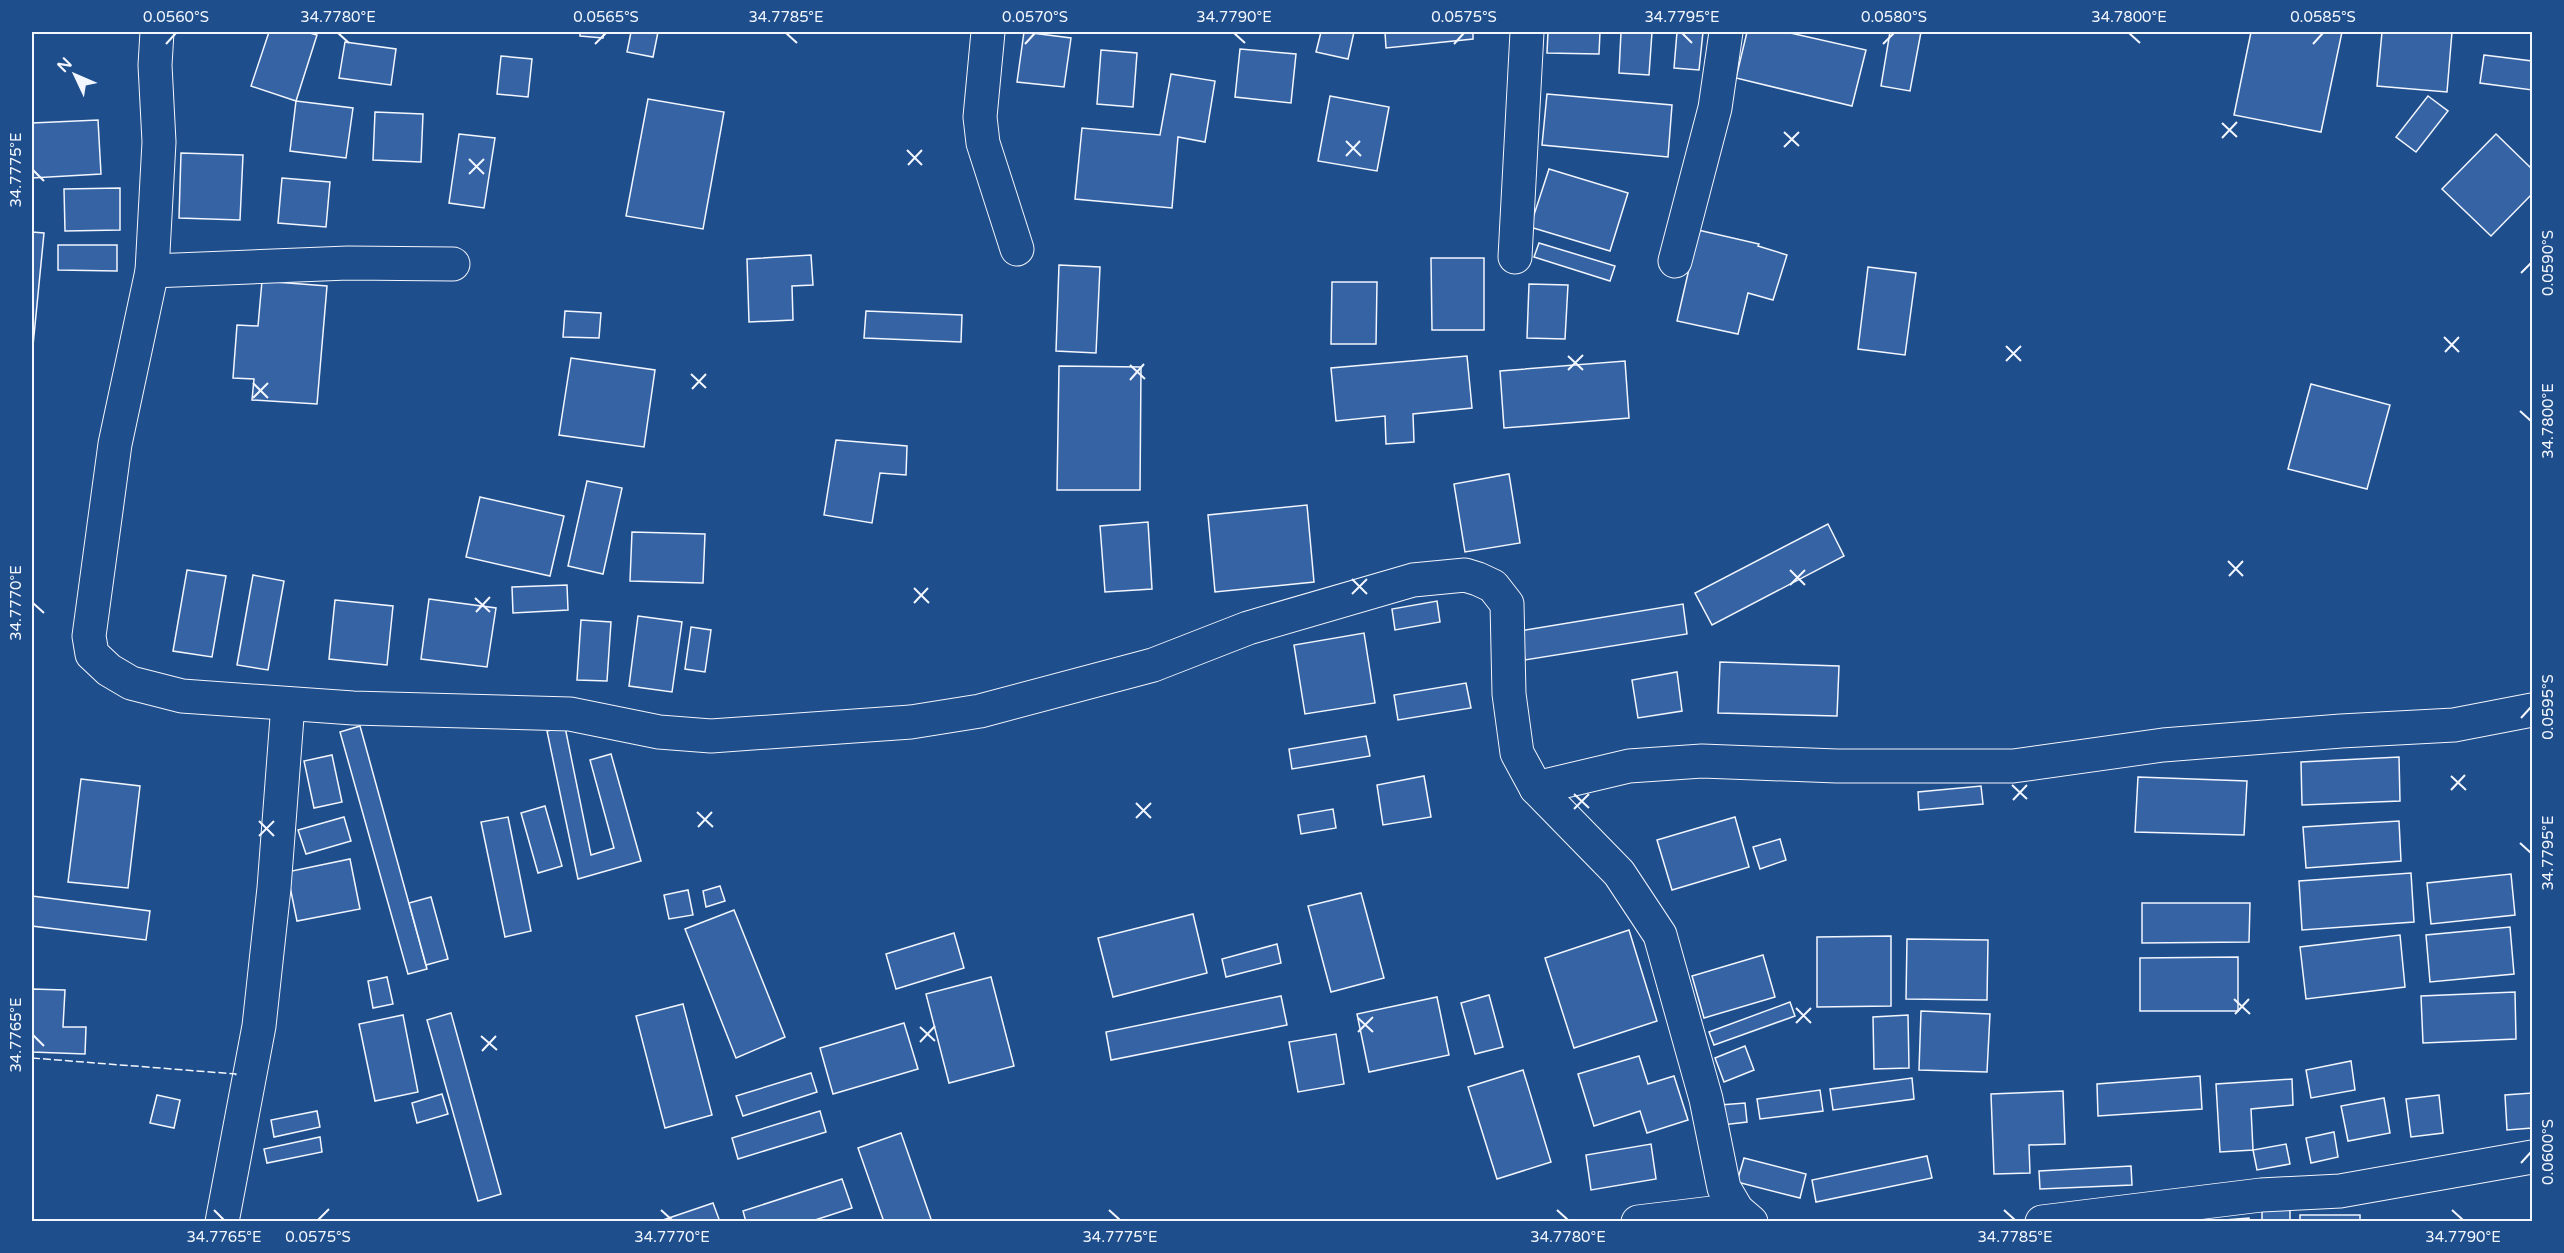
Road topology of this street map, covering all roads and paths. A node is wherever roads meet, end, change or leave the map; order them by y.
1 (157, 32) edge
2 (988, 32) edge
3 (1527, 32) edge
4 (1726, 32) edge
5 (1017, 249) dead end
6 (1515, 257) dead end
7 (1675, 261) dead end
8 (453, 264) dead end
9 (152, 272) junction
10 (288, 704) junction
11 (2532, 710) edge
12 (1536, 788) junction
13 (2532, 1157) edge
14 (1744, 1216) edge
15 (222, 1221) edge
16 (1638, 1221) edge
17 (2042, 1221) edge

1 - 9 street
2 - 5 street
3 - 6 street
4 - 7 street
8 - 9 street
9 - 10 street
10 - 12 street
10 - 15 street
11 - 12 street
12 - 14 street
13 - 17 street
14 - 16 street

